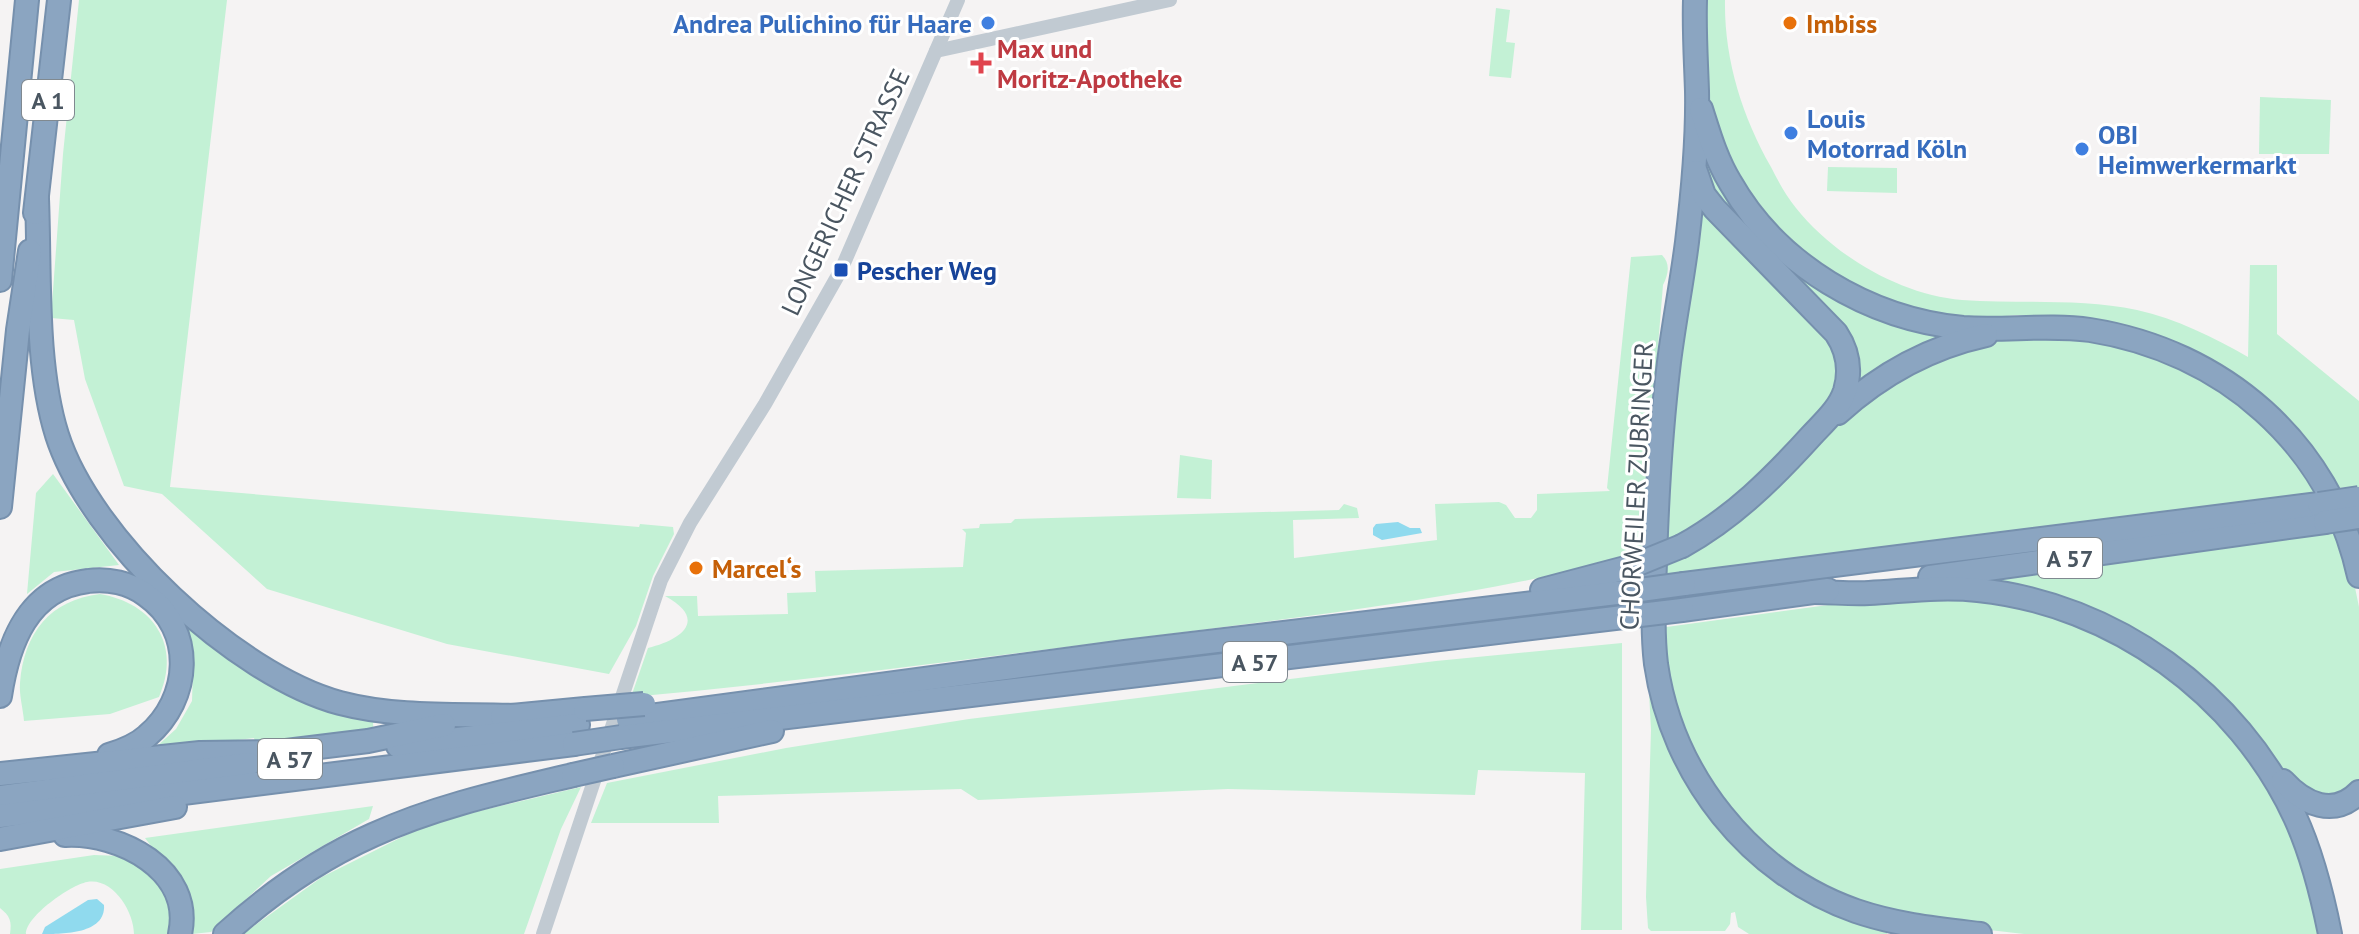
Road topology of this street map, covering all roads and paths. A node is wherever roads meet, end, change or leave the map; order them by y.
1 (16, 0) edge
2 (27, 0) edge
3 (59, 0) edge
4 (958, 0) edge
5 (1170, 0) edge
6 (1695, 0) edge
7 (936, 51) junction
8 (1697, 92) junction
9 (0, 127) edge
10 (1693, 163) junction
11 (37, 199) junction
12 (0, 280) edge
13 (2003, 331) junction
14 (1795, 454) junction
15 (2359, 498) edge
16 (0, 507) edge
17 (2322, 513) junction
18 (2359, 517) edge
19 (2359, 576) edge
20 (1814, 592) junction
21 (1420, 618) junction
22 (0, 696) edge
23 (878, 707) junction
24 (516, 716) junction
25 (631, 720) junction
26 (579, 726) junction
27 (2257, 754) junction
28 (63, 766) junction
29 (309, 777) junction
30 (2359, 792) edge
31 (1, 795) edge
32 (0, 839) edge
33 (180, 934) edge
34 (225, 934) edge
35 (543, 934) edge
36 (1980, 934) edge
37 (2330, 934) edge

1 - 9 highway
2 - 12 highway, A 1
3 - 11 highway, A 1
4 - 7 street, LONGERICHER STRASSE
5 - 7 street
6 - 8 highway, CHORWEILER ZUBRINGER
7 - 35 street, LONGERICHER STRASSE
8 - 10 highway, CHORWEILER ZUBRINGER
8 - 13 highway, CHORWEILER ZUBRINGER
10 - 14 highway
10 - 36 highway, CHORWEILER ZUBRINGER
11 - 16 highway, A 1
11 - 24 highway
13 - 14 highway
13 - 19 highway, CHORWEILER ZUBRINGER
14 - 21 highway, bridge
15 - 17 highway, A 57, bridge
17 - 18 highway, A 57, bridge
17 - 20 highway, A 57
17 - 21 highway, A 57, bridge
20 - 23 highway, A 57, bridge
20 - 27 highway
21 - 25 highway, A 57
22 - 28 highway
23 - 25 highway, A 57
23 - 34 highway, bridge
24 - 26 highway
24 - 28 highway
25 - 26 highway, bridge
25 - 26 highway, A 57, bridge
26 - 29 highway, A 57
26 - 31 highway, A 57
27 - 30 highway
27 - 37 highway
28 - 31 highway
29 - 31 highway, A 57
29 - 32 highway
32 - 33 highway

